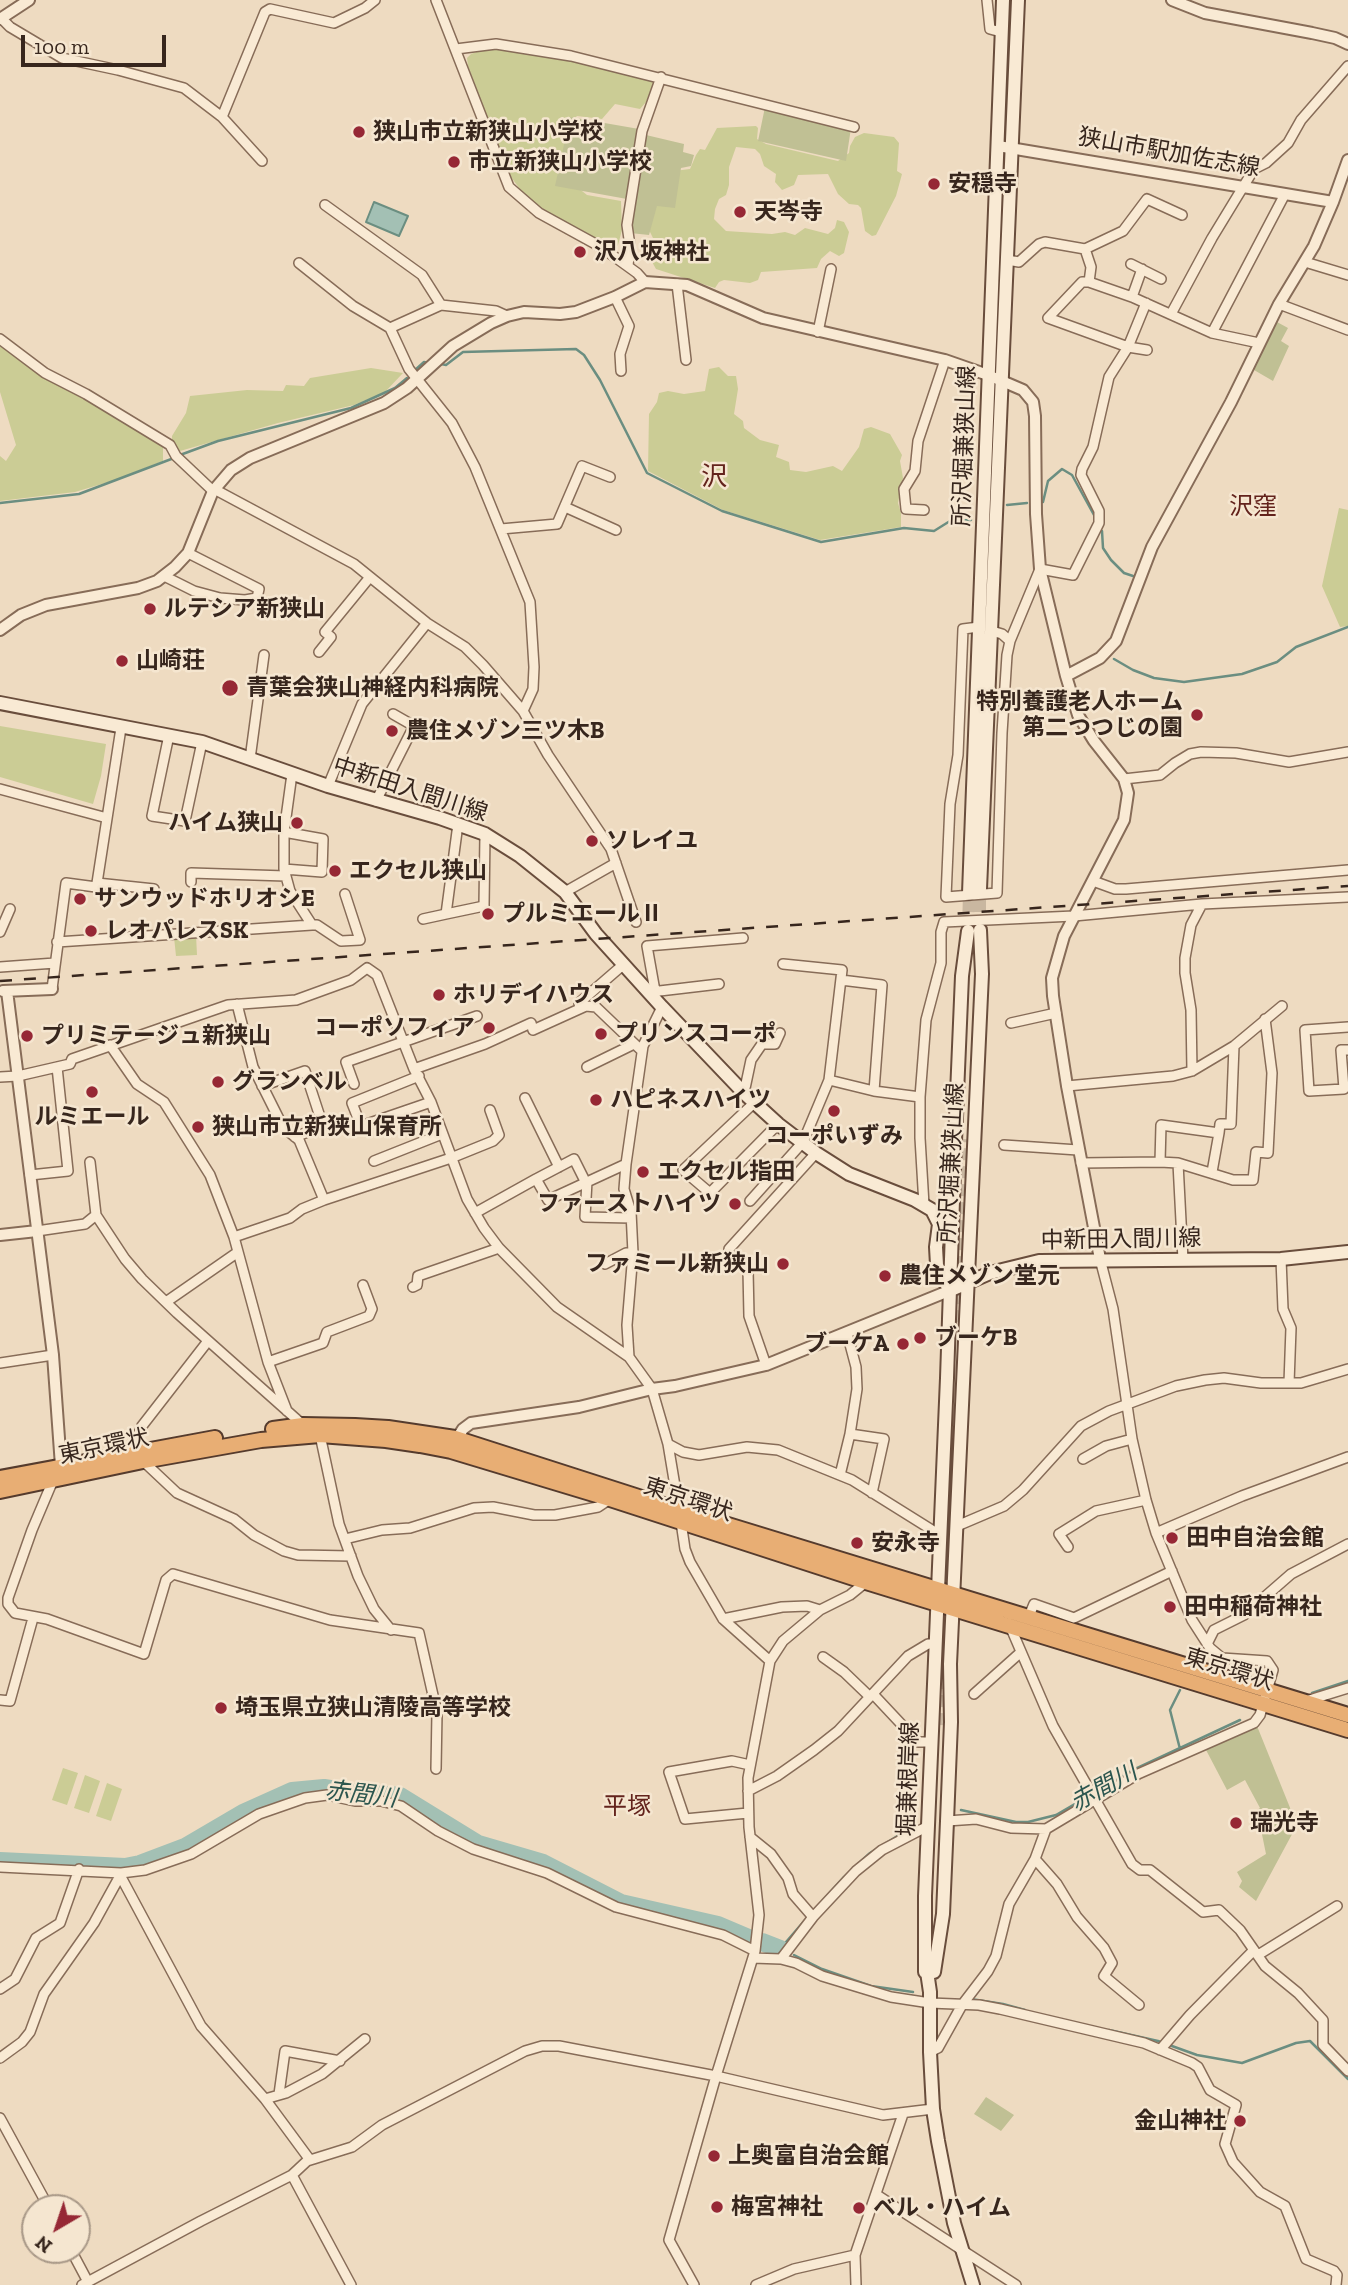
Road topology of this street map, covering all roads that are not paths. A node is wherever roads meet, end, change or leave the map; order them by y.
1 (29, 0) edge
2 (375, 0) edge
3 (436, 0) edge
4 (988, 0) edge
5 (1003, 0) edge
6 (1018, 0) edge
7 (1172, 0) edge
8 (1, 18) edge
9 (1001, 32) junction
10 (1348, 44) edge
11 (456, 49) junction
12 (1348, 66) edge
13 (661, 77) junction
14 (222, 117) junction
15 (854, 127) dead end
16 (1004, 147) junction
17 (262, 161) dead end
18 (1347, 165) edge
19 (1242, 187) junction
20 (1285, 194) junction
21 (1333, 202) junction
22 (325, 205) dead end
23 (1182, 215) dead end
24 (1085, 249) junction
25 (1006, 260) junction
26 (1305, 262) junction
27 (299, 263) dead end
28 (1131, 264) dead end
29 (628, 266) junction
30 (831, 269) dead end
31 (1142, 269) junction
32 (1348, 275) edge
33 (1161, 279) dead end
34 (645, 282) junction
35 (1088, 282) junction
36 (677, 284) junction
37 (615, 297) junction
38 (1132, 297) junction
39 (1146, 303) junction
40 (441, 304) junction
41 (1279, 304) junction
42 (1171, 314) junction
43 (507, 316) junction
44 (390, 328) junction
45 (1348, 330) edge
46 (818, 332) junction
47 (1212, 333) junction
48 (0, 339) edge
49 (1259, 343) junction
50 (1128, 347) junction
51 (1147, 350) dead end
52 (686, 360) dead end
53 (945, 360) junction
54 (621, 371) dead end
55 (994, 377) junction
56 (416, 380) junction
57 (610, 477) dead end
58 (213, 490) junction
59 (565, 508) junction
60 (924, 510) dead end
61 (501, 528) junction
62 (615, 530) dead end
63 (188, 553) junction
64 (1040, 569) junction
65 (164, 576) junction
66 (370, 577) junction
67 (427, 624) junction
68 (985, 629) junction
69 (0, 630) edge
70 (1010, 641) junction
71 (319, 652) dead end
72 (264, 655) dead end
73 (1066, 676) junction
74 (0, 703) edge
75 (523, 711) junction
76 (393, 714) dead end
77 (121, 728) junction
78 (169, 735) junction
79 (201, 742) junction
80 (1348, 752) edge
81 (250, 759) junction
82 (292, 774) junction
83 (1124, 779) junction
84 (328, 786) junction
85 (0, 789) edge
86 (376, 801) junction
87 (107, 818) junction
88 (458, 824) junction
89 (284, 832) junction
90 (485, 834) junction
91 (616, 863) junction
92 (1348, 870) edge
93 (285, 873) junction
94 (1093, 881) junction
95 (191, 882) dead end
96 (97, 883) junction
97 (154, 889) dead end
98 (974, 891) tunnel mouth
99 (565, 892) junction
100 (345, 894) dead end
101 (1348, 897) edge
102 (1202, 904) junction
103 (10, 909) dead end
104 (446, 914) junction
105 (1074, 916) junction
106 (423, 919) dead end
107 (636, 922) dead end
108 (312, 925) junction
109 (974, 930) junction
110 (0, 932) edge
111 (743, 938) dead end
112 (57, 942) junction
113 (55, 963) junction
114 (624, 964) junction
115 (783, 964) dead end
116 (0, 967) edge
117 (841, 980) junction
118 (719, 984) dead end
119 (52, 989) joint
120 (4, 991) edge
121 (652, 992) junction
122 (237, 1004) junction
123 (1282, 1006) dead end
124 (662, 1007) junction
125 (580, 1008) junction
126 (1056, 1013) junction
127 (478, 1016) dead end
128 (1265, 1019) junction
129 (1011, 1023) dead end
130 (1348, 1027) edge
131 (780, 1033) dead end
132 (403, 1041) junction
133 (634, 1044) junction
134 (110, 1045) junction
135 (1234, 1046) junction
136 (1348, 1050) edge
137 (642, 1051) junction
138 (57, 1067) junction
139 (587, 1067) dead end
140 (1192, 1071) junction
141 (416, 1073) junction
142 (18, 1076) junction
143 (0, 1077) edge
144 (830, 1080) junction
145 (354, 1084) dead end
146 (262, 1086) junction
147 (1067, 1086) junction
148 (874, 1091) junction
149 (744, 1093) junction
150 (920, 1097) junction
151 (525, 1098) dead end
152 (431, 1102) junction
153 (754, 1103) junction
154 (490, 1110) dead end
155 (778, 1124) junction
156 (1219, 1133) junction
157 (442, 1134) junction
158 (295, 1137) junction
159 (964, 1139) tunnel mouth
160 (803, 1143) junction
161 (1004, 1145) dead end
162 (1079, 1150) junction
163 (816, 1153) junction
164 (450, 1158) junction
165 (374, 1161) dead end
166 (1160, 1161) junction
167 (90, 1162) dead end
168 (1081, 1163) junction
169 (1178, 1163) junction
170 (626, 1164) junction
171 (559, 1167) junction
172 (1213, 1172) junction
173 (30, 1175) junction
174 (536, 1179) junction
175 (586, 1181) junction
176 (324, 1200) junction
177 (953, 1200) junction
178 (750, 1201) dead end
179 (925, 1205) junction
180 (475, 1213) junction
181 (96, 1215) junction
182 (631, 1218) junction
183 (37, 1231) junction
184 (0, 1235) edge
185 (234, 1237) junction
186 (499, 1248) junction
187 (238, 1252) junction
188 (1348, 1252) edge
189 (633, 1253) junction
190 (1281, 1258) junction
191 (1100, 1259) junction
192 (1183, 1260) junction
193 (605, 1264) dead end
194 (967, 1283) junction
195 (363, 1285) dead end
196 (413, 1287) dead end
197 (951, 1290) junction
198 (166, 1302) junction
199 (847, 1333) junction
200 (208, 1341) junction
201 (53, 1355) junction
202 (629, 1357) junction
203 (268, 1362) junction
204 (0, 1363) edge
205 (766, 1365) junction
206 (1348, 1369) edge
207 (1289, 1383) junction
208 (652, 1389) junction
209 (1127, 1405) junction
210 (287, 1411) junction
211 (303, 1425) junction
212 (850, 1434) junction
213 (320, 1436) junction
214 (1132, 1439) junction
215 (668, 1444) junction
216 (453, 1445) junction
217 (139, 1457) junction
218 (1348, 1457) edge
219 (1083, 1459) dead end
220 (61, 1466) junction
221 (840, 1475) junction
222 (0, 1478) edge
223 (53, 1480) junction
224 (0, 1491) edge
225 (872, 1493) junction
226 (610, 1499) junction
227 (1146, 1500) junction
228 (680, 1516) junction
229 (957, 1526) junction
230 (1156, 1533) junction
231 (940, 1535) junction
232 (345, 1539) junction
233 (1348, 1544) edge
234 (1068, 1547) dead end
235 (351, 1556) junction
236 (1172, 1571) junction
237 (866, 1582) junction
238 (937, 1588) junction
239 (954, 1600) junction
240 (937, 1603) junction
241 (820, 1610) junction
242 (1029, 1616) junction
243 (33, 1618) junction
244 (723, 1619) junction
245 (1010, 1624) junction
246 (391, 1630) junction
247 (936, 1644) junction
248 (1207, 1644) junction
249 (1021, 1652) junction
250 (823, 1657) dead end
251 (771, 1661) junction
252 (1348, 1688) edge
253 (974, 1694) dead end
254 (871, 1695) junction
255 (1265, 1699) junction
256 (0, 1700) edge
257 (1302, 1702) junction
258 (1348, 1715) edge
259 (942, 1725) tunnel mouth
260 (1348, 1730) edge
261 (931, 1742) junction
262 (750, 1765) junction
263 (436, 1769) dead end
264 (748, 1791) junction
265 (1092, 1796) junction
266 (748, 1813) junction
267 (947, 1821) junction
268 (928, 1826) junction
269 (1046, 1829) junction
270 (750, 1837) junction
271 (1035, 1859) junction
272 (0, 1867) edge
273 (79, 1869) junction
274 (121, 1875) junction
275 (1337, 1906) dead end
276 (810, 1915) junction
277 (1256, 1952) junction
278 (754, 1954) junction
279 (781, 1959) junction
280 (930, 1972) junction
281 (0, 1989) edge
282 (930, 1998) junction
283 (965, 2000) junction
284 (1139, 2005) dead end
285 (365, 2039) dead end
286 (1160, 2050) junction
287 (930, 2052) junction
288 (0, 2058) edge
289 (340, 2061) junction
290 (1348, 2071) edge
291 (716, 2076) junction
292 (279, 2094) junction
293 (265, 2099) junction
294 (933, 2109) junction
295 (903, 2114) junction
296 (0, 2118) edge
297 (310, 2160) junction
298 (292, 2175) junction
299 (41, 2194) edge
300 (877, 2195) junction
301 (961, 2248) junction
302 (855, 2255) junction
303 (77, 2264) edge
304 (85, 2283) edge
305 (351, 2285) edge
306 (694, 2285) edge
307 (756, 2285) edge
308 (856, 2285) edge
309 (973, 2285) edge
310 (1016, 2285) edge
311 (1336, 2285) edge

1 - 8 street
2 - 14 street
3 - 11 street
4 - 9 street
5 - 9 main road, 所沢堀兼狭山線
6 - 16 main road, 所沢堀兼狭山線
7 - 10 street
8 - 14 street
9 - 16 main road, 所沢堀兼狭山線
11 - 13 street
11 - 29 street
12 - 19 street
13 - 15 street
13 - 29 street
14 - 17 street
16 - 19 street, 狭山市駅加佐志線
16 - 25 main road, 所沢堀兼狭山線
16 - 55 main road, 所沢堀兼狭山線
18 - 21 street
19 - 20 street, 狭山市駅加佐志線
19 - 42 street
20 - 21 street, 狭山市駅加佐志線
20 - 47 street
21 - 26 street
22 - 40 street
23 - 24 street
24 - 25 street
24 - 35 street
25 - 55 main road, 所沢堀兼狭山線
26 - 32 street
26 - 41 street
27 - 44 street
28 - 31 street
29 - 34 street
30 - 46 street
31 - 33 street
31 - 38 street
34 - 36 street
34 - 37 street
35 - 38 street
35 - 50 street
36 - 46 street
36 - 52 street
37 - 43 street
37 - 54 street
38 - 39 street
39 - 42 street
39 - 50 street
40 - 43 street
40 - 44 street
41 - 45 street
41 - 49 street
42 - 47 street
43 - 56 street
44 - 56 street
46 - 53 street
47 - 49 street
48 - 58 street
49 - 73 street
50 - 51 street
50 - 64 street
53 - 55 street
53 - 60 street
55 - 64 street
55 - 68 main road, 所沢堀兼狭山線
56 - 58 street
56 - 61 street
57 - 59 street
58 - 63 street
58 - 66 street
59 - 61 street
59 - 62 street
61 - 75 street
63 - 65 street
63 - 65 street
64 - 70 street
64 - 73 street
65 - 69 street
66 - 67 street
66 - 71 street
67 - 75 street
67 - 84 street
68 - 70 street
68 - 70 street
68 - 98 main road, 所沢堀兼狭山線
72 - 81 street
73 - 83 street
74 - 77 main road, 中新田入間川線
75 - 91 street
76 - 86 street
77 - 78 main road, 中新田入間川線
77 - 87 street
78 - 79 main road, 中新田入間川線
78 - 79 street
79 - 81 main road, 中新田入間川線
80 - 83 street
81 - 82 main road, 中新田入間川線
82 - 84 main road, 中新田入間川線
82 - 89 street
83 - 94 street
84 - 86 main road, 中新田入間川線
85 - 87 street
86 - 88 main road, 中新田入間川線
87 - 96 street
88 - 90 main road, 中新田入間川線
88 - 104 street
89 - 93 street
89 - 93 street
90 - 99 main road, 中新田入間川線
90 - 104 street
91 - 99 street
91 - 107 street
92 - 94 street
93 - 95 street
93 - 108 street
94 - 105 street
96 - 97 street
96 - 112 street
99 - 114 main road, 中新田入間川線
100 - 108 street
101 - 102 street
102 - 105 street
102 - 140 street
103 - 110 street
104 - 106 street
105 - 126 street
105 - 150 street
108 - 112 street
109 - 159 main road, 所沢堀兼狭山線
109 - 177 main road, 所沢堀兼狭山線
109 - 194 main road, 所沢堀兼狭山線
111 - 121 street
112 - 113 street
113 - 116 street
113 - 119 street
114 - 121 main road, 中新田入間川線
114 - 125 street
115 - 117 street
117 - 144 street
117 - 148 street
118 - 121 street
119 - 120 street
120 - 142 street
121 - 124 main road, 中新田入間川線
122 - 132 street
122 - 134 street
122 - 146 street
123 - 128 street
124 - 137 street
124 - 149 main road, 中新田入間川線
125 - 133 street
125 - 141 street
126 - 129 street
126 - 147 street
127 - 132 street
128 - 135 street
128 - 172 street
130 - 136 street
131 - 149 street
132 - 141 street
132 - 145 street
133 - 137 street
133 - 139 street
134 - 138 street
134 - 185 street
135 - 140 street
135 - 156 street
137 - 170 street
138 - 142 street
138 - 173 street
140 - 147 street
141 - 152 street
141 - 152 street
142 - 143 street
142 - 173 street
144 - 148 street
144 - 160 street
146 - 158 street
146 - 158 street
147 - 162 street
148 - 150 street
149 - 153 main road, 中新田入間川線
150 - 179 street
151 - 171 street
152 - 157 street
153 - 155 main road, 中新田入間川線
153 - 155 street
154 - 164 street
155 - 160 main road, 中新田入間川線
156 - 166 street
156 - 172 street
157 - 164 street
157 - 165 street
158 - 176 street
160 - 163 main road, 中新田入間川線
160 - 178 street
161 - 162 street
162 - 168 street
163 - 179 main road, 中新田入間川線
163 - 205 street
164 - 176 street
164 - 180 street
166 - 168 street
166 - 169 street
167 - 181 street
168 - 191 street
169 - 172 street
169 - 192 street
170 - 175 street
170 - 182 street
171 - 174 street
171 - 175 street
173 - 183 street
174 - 175 street
174 - 180 street
175 - 182 street
176 - 185 street
177 - 179 main road
177 - 197 main road, 所沢堀兼狭山線
179 - 197 main road
180 - 186 street
181 - 183 street
181 - 198 street
182 - 189 street
183 - 184 street
183 - 201 street
185 - 187 street
186 - 196 street
186 - 202 street
187 - 198 street
187 - 203 street
188 - 190 main road, 中新田入間川線
189 - 193 street
189 - 202 street
190 - 192 main road, 中新田入間川線
190 - 207 street
191 - 192 main road, 中新田入間川線
191 - 194 main road, 中新田入間川線
191 - 209 street
194 - 197 main road, 中新田入間川線
194 - 229 main road, 所沢堀兼狭山線
195 - 203 street
197 - 199 street
197 - 231 main road, 所沢堀兼狭山線
198 - 200 street
199 - 205 street
199 - 212 street
200 - 210 street
200 - 217 street
201 - 204 street
201 - 220 street
202 - 208 street
203 - 210 street
205 - 208 street
206 - 207 street
207 - 209 street
208 - 215 street
208 - 216 street
209 - 214 street
209 - 229 street
210 - 211 street
211 - 216 highway, 東京環状
211 - 217 highway, 東京環状
212 - 221 street
212 - 225 street
213 - 216 highway, 東京環状
213 - 217 highway, 東京環状
213 - 232 street
214 - 219 street
214 - 227 street
215 - 221 street
215 - 228 street
216 - 226 highway, 東京環状
216 - 228 highway, 東京環状
217 - 220 highway, 東京環状
217 - 223 highway, 東京環状
217 - 235 street
218 - 230 street
220 - 222 highway, 東京環状
220 - 223 street
221 - 225 street
223 - 224 highway, 東京環状
223 - 243 street
225 - 231 street
226 - 228 highway, 東京環状
226 - 232 street
227 - 230 street
227 - 234 street
228 - 237 highway, 東京環状
228 - 238 highway, 東京環状
228 - 244 street
229 - 239 main road, 所沢堀兼狭山線
230 - 236 street
231 - 238 main road, 所沢堀兼狭山線
232 - 235 street
233 - 248 street
235 - 246 street
236 - 242 street
236 - 248 street
237 - 240 highway, 東京環状
237 - 241 street
238 - 239 highway, 東京環状
238 - 240 main road, 堀兼根岸線
239 - 240 highway, 東京環状
239 - 242 highway, 東京環状
239 - 245 highway, 東京環状
239 - 267 main road, 堀兼根岸線
240 - 247 main road, 堀兼根岸線
241 - 244 street
241 - 251 street
242 - 255 highway, 東京環状
243 - 246 street
243 - 256 street
244 - 251 street
245 - 249 street
245 - 255 highway, 東京環状
246 - 263 street
247 - 254 street
247 - 261 main road, 堀兼根岸線
248 - 255 street
249 - 253 street
249 - 265 street
250 - 254 street
251 - 262 street
252 - 257 street
254 - 261 street
254 - 264 street
255 - 257 highway, 東京環状
255 - 260 highway, 東京環状
255 - 265 street
257 - 258 highway, 東京環状
259 - 280 main road, 堀兼根岸線
261 - 268 main road, 堀兼根岸線
262 - 264 street
262 - 266 street
264 - 266 street
265 - 269 street
265 - 277 street
266 - 270 street
267 - 269 street
267 - 280 main road, 堀兼根岸線
268 - 276 street
268 - 280 main road, 堀兼根岸線
269 - 271 street
270 - 276 street
270 - 278 street
271 - 283 street
271 - 284 street
272 - 273 street
273 - 274 street
273 - 281 street
274 - 278 street
274 - 288 street
274 - 293 street
275 - 277 street
276 - 279 street
277 - 286 street
277 - 290 street
278 - 279 street
278 - 291 street
279 - 282 street
280 - 282 main road, 堀兼根岸線
282 - 283 street
282 - 287 main road, 堀兼根岸線
283 - 286 street
283 - 287 street
285 - 289 street
286 - 311 street
287 - 294 main road, 堀兼根岸線
289 - 292 street
289 - 292 street
291 - 295 street
291 - 297 street
291 - 306 street
292 - 293 street
293 - 297 street
294 - 295 street
294 - 301 main road, 堀兼根岸線
295 - 300 street
296 - 299 street
297 - 298 street
298 - 304 street
298 - 305 street
300 - 301 street
300 - 302 street
301 - 309 main road, 堀兼根岸線
301 - 310 street
302 - 307 street
302 - 308 street
303 - 304 street

